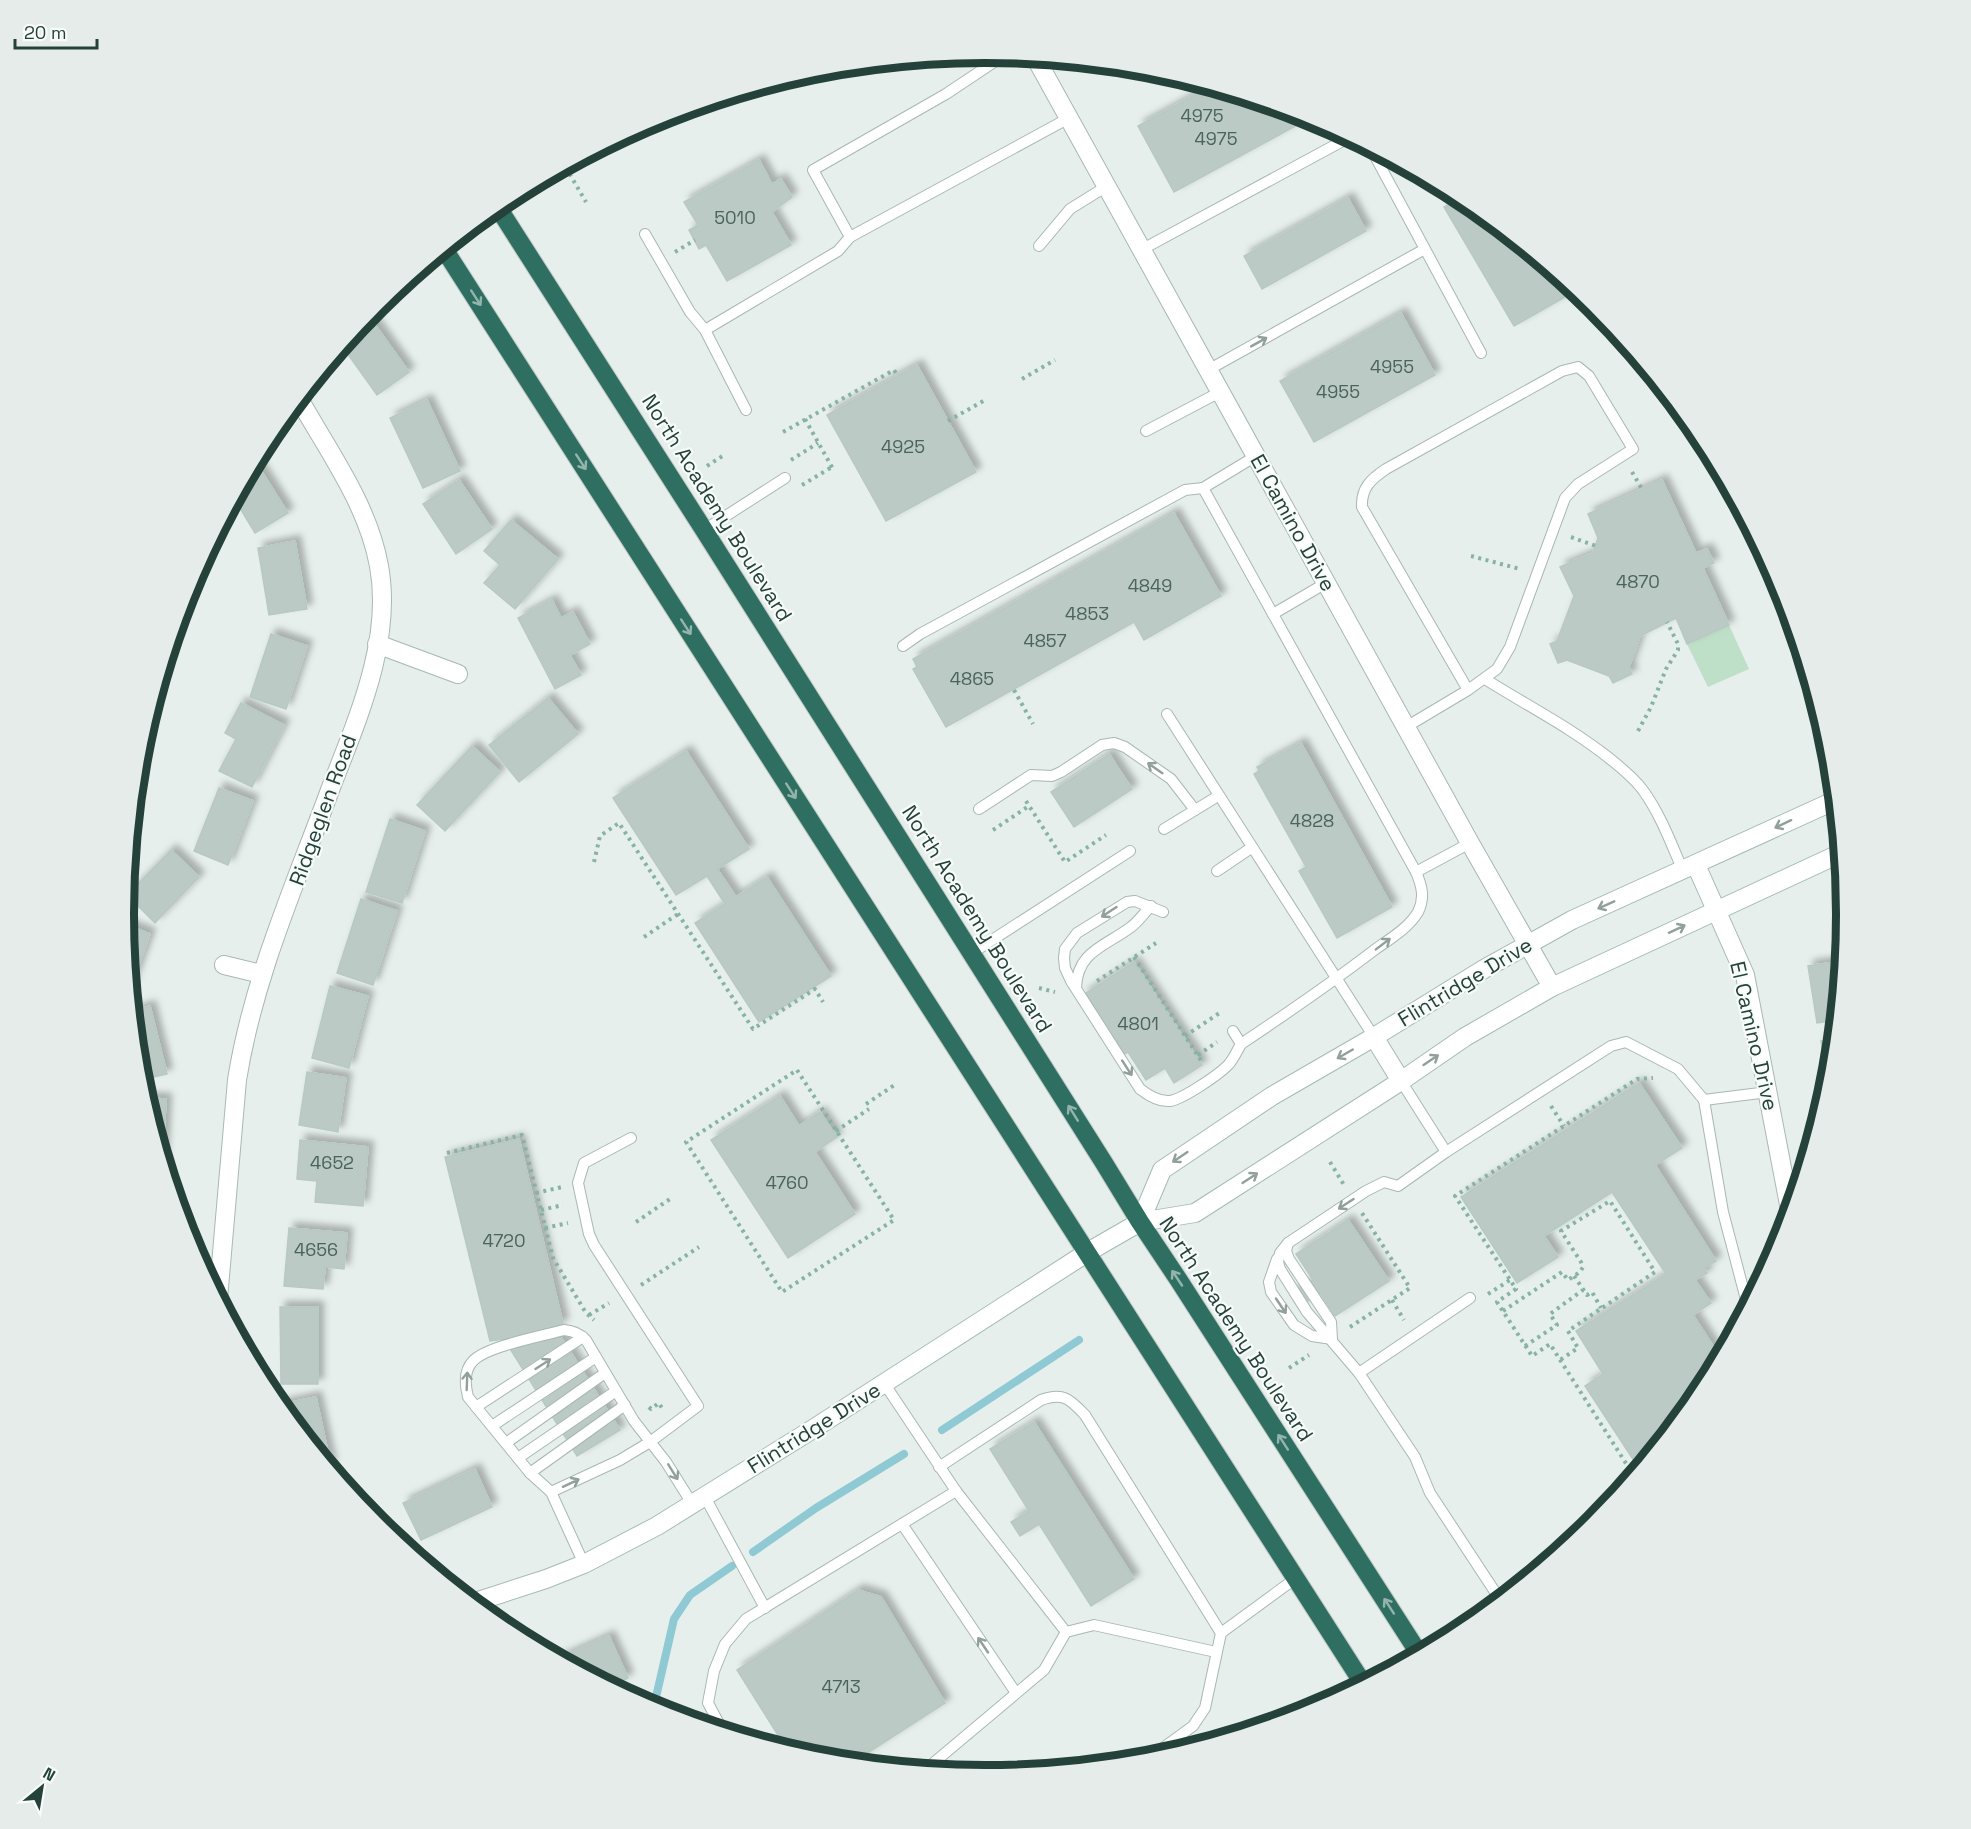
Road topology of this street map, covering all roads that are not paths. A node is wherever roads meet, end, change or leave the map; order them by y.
1 (992, 63) edge
2 (1039, 65) edge
3 (1069, 118) junction
4 (1341, 142) edge
5 (1376, 158) edge
6 (1107, 186) junction
7 (501, 214) edge
8 (645, 234) dead end
9 (850, 237) junction
10 (1039, 246) dead end
11 (1141, 250) junction
12 (1424, 250) junction
13 (448, 255) edge
14 (705, 330) junction
15 (1481, 353) dead end
16 (1208, 370) junction
17 (1220, 392) junction
18 (302, 407) edge
19 (746, 410) dead end
20 (1146, 431) dead end
21 (1256, 456) junction
22 (785, 478) dead end
23 (1203, 488) junction
24 (704, 530) junction
25 (1326, 583) junction
26 (1273, 614) junction
27 (377, 644) junction
28 (903, 646) dead end
29 (458, 674) dead end
30 (1485, 679) junction
31 (1468, 690) junction
32 (1167, 714) dead end
33 (1406, 727) junction
34 (1218, 796) junction
35 (1830, 803) edge
36 (979, 809) dead end
37 (1195, 810) junction
38 (1164, 829) dead end
39 (1470, 843) junction
40 (1251, 848) junction
41 (1130, 851) dead end
42 (1835, 856) edge
43 (1690, 868) junction
44 (1216, 871) dead end
45 (1416, 873) junction
46 (1151, 906) junction
47 (1716, 910) junction
48 (1163, 912) dead end
49 (1528, 945) junction
50 (972, 953) junction
51 (224, 965) dead end
52 (261, 975) junction
53 (1336, 979) junction
54 (1552, 987) junction
55 (1076, 988) junction
56 (1233, 1031) dead end
57 (1374, 1037) junction
58 (1241, 1044) junction
59 (1401, 1081) junction
60 (1768, 1092) junction
61 (1704, 1100) junction
62 (631, 1138) dead end
63 (1446, 1152) junction
64 (1788, 1199) edge
65 (1140, 1222) junction
66 (1288, 1243) junction
67 (1088, 1252) junction
68 (1280, 1253) junction
69 (219, 1285) edge
70 (1470, 1298) dead end
71 (1746, 1298) edge
72 (583, 1337) junction
73 (1332, 1339) junction
74 (596, 1357) junction
75 (605, 1373) junction
76 (1359, 1373) junction
77 (884, 1383) junction
78 (615, 1391) junction
79 (625, 1405) junction
80 (477, 1407) junction
81 (492, 1426) junction
82 (650, 1442) junction
83 (506, 1443) junction
84 (518, 1458) junction
85 (939, 1467) junction
86 (530, 1473) junction
87 (956, 1491) junction
88 (551, 1492) junction
89 (699, 1501) junction
90 (902, 1524) junction
91 (584, 1564) junction
92 (1296, 1578) junction
93 (1497, 1595) edge
94 (481, 1600) edge
95 (765, 1608) junction
96 (1066, 1632) junction
97 (1221, 1633) junction
98 (1416, 1649) edge
99 (1216, 1652) junction
100 (1360, 1679) edge
101 (1016, 1693) junction
102 (719, 1723) edge
103 (1163, 1747) edge
104 (932, 1764) edge

1 - 9 lane
2 - 3 street, El Camino Drive
3 - 6 street, El Camino Drive
3 - 9 lane
4 - 11 lane
5 - 12 lane
6 - 10 lane
6 - 11 street, El Camino Drive
7 - 24 highway, North Academy Boulevard
8 - 14 lane
9 - 14 lane
11 - 16 street, El Camino Drive
12 - 15 lane
16 -> 12 lane
13 -> 67 highway
14 - 19 lane
16 - 17 street, El Camino Drive
17 - 20 lane
17 - 21 street, El Camino Drive
18 - 27 street, Ridgeglen Road
21 - 23 lane
21 - 25 street, El Camino Drive
22 - 24 lane
23 - 26 lane
23 - 28 lane
24 - 50 highway, North Academy Boulevard
25 - 26 lane
25 - 33 street, El Camino Drive
26 - 45 lane
27 - 29 street
27 - 52 street, Ridgeglen Road
30 - 31 lane
30 - 31 lane
30 - 43 lane
31 - 33 lane
32 - 34 lane
33 - 39 street, El Camino Drive
34 - 37 lane
34 - 40 lane
35 -> 43 street, Flintridge Drive
37 -> 36 lane
37 - 38 lane
39 - 45 lane
39 - 49 street, El Camino Drive
40 - 44 lane
40 - 53 lane
41 - 50 lane
42 - 47 street, Flintridge Drive
43 - 47 street, El Camino Drive
43 -> 49 street, Flintridge Drive
53 -> 45 lane
46 - 48 lane
46 - 55 lane
46 -> 55 lane
54 -> 47 street, Flintridge Drive
47 - 60 street, El Camino Drive
49 - 54 street, El Camino Drive
49 - 57 street, Flintridge Drive
65 -> 50 highway, North Academy Boulevard
51 - 52 street
52 - 69 street, Ridgeglen Road
53 - 57 lane
53 - 58 lane
59 -> 54 street, Flintridge Drive
55 -> 58 lane
56 - 58 lane
57 - 59 street
57 -> 65 street, Flintridge Drive
59 - 63 lane
65 -> 59 street, Flintridge Drive
60 - 61 lane
60 - 64 street, El Camino Drive
61 - 63 lane
61 - 71 lane
62 - 82 lane
63 -> 66 lane
65 - 67 street, Flintridge Drive
98 -> 65 highway, North Academy Boulevard
66 - 68 lane
66 - 73 lane
67 - 77 street, Flintridge Drive
67 - 92 highway
68 - 73 lane
68 -> 73 lane
70 - 76 lane
72 - 74 lane
80 -> 72 lane
80 -> 72 lane
73 - 76 lane
74 - 75 lane
74 - 81 lane
75 - 78 lane
75 - 83 lane
76 - 93 lane
77 - 85 lane
77 - 89 street, Flintridge Drive
78 - 79 lane
78 - 84 lane
79 - 82 lane
79 - 86 lane
80 - 81 lane
81 - 83 lane
88 -> 82 lane
82 -> 89 lane
83 - 84 lane
84 - 86 lane
85 - 87 lane
85 - 97 lane
86 - 88 lane
87 - 90 lane
87 - 96 lane
88 - 91 lane
89 - 91 street, Flintridge Drive
89 - 95 lane
90 - 95 lane
101 -> 90 lane
91 - 94 street, Flintridge Drive
92 - 97 lane
92 - 100 highway
95 - 102 lane
96 - 99 lane
96 - 101 lane
97 - 99 lane
99 - 103 lane
101 - 104 lane

